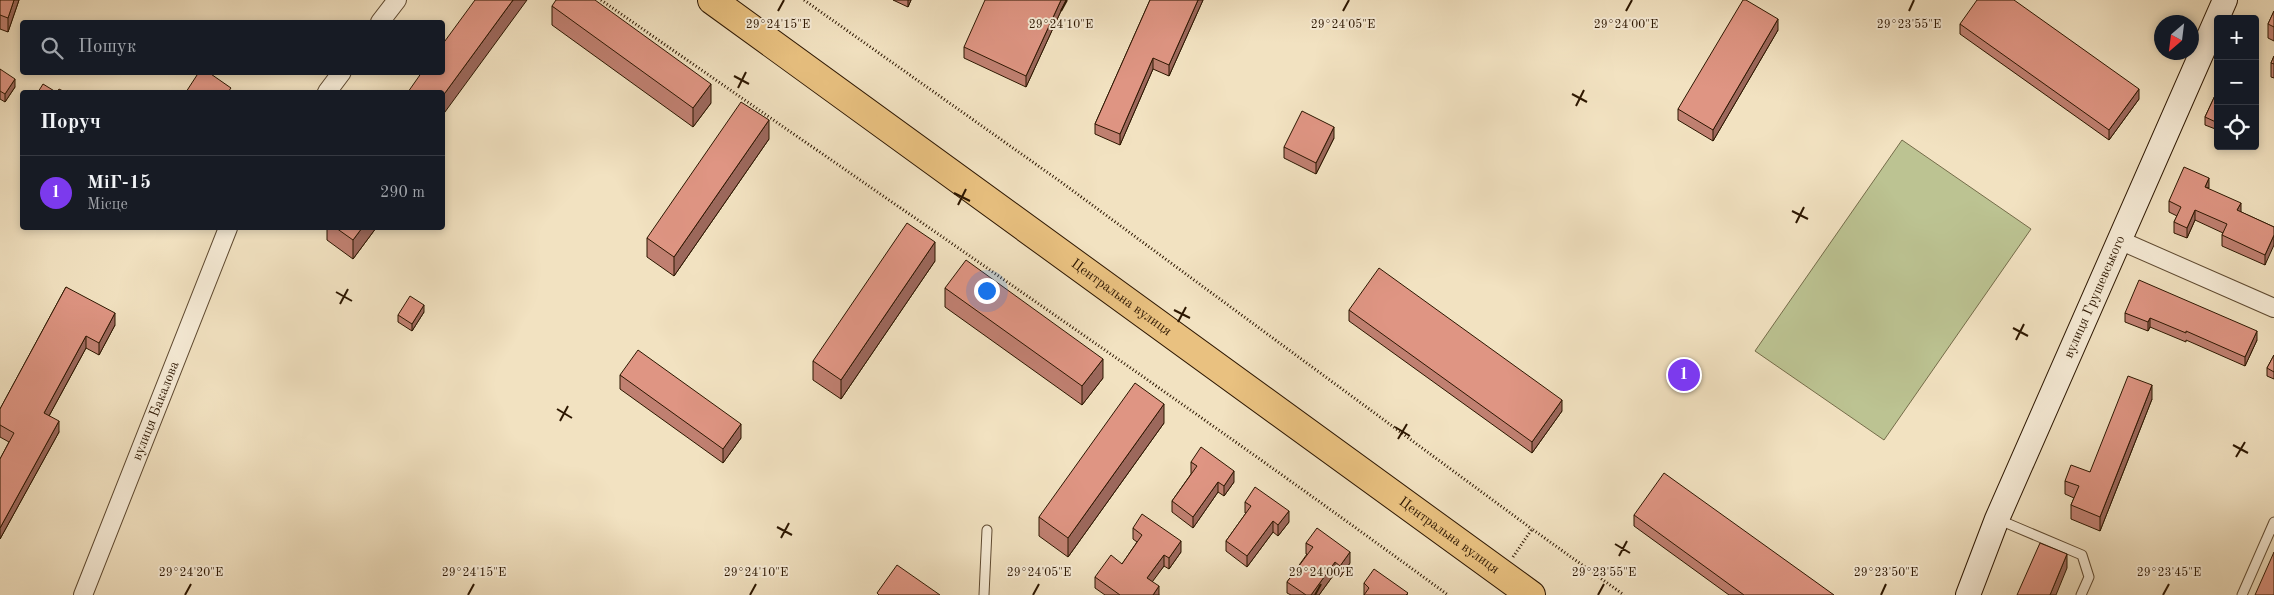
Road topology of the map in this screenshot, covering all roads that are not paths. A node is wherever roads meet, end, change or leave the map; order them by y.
1 (397, 0) edge
2 (712, 0) edge
3 (2224, 0) edge
4 (382, 20) edge
5 (340, 75) edge
6 (328, 90) edge
7 (227, 230) edge
8 (2119, 240) junction
9 (2274, 308) edge
10 (1997, 519) junction
11 (2274, 522) edge
12 (987, 530) dead end
13 (83, 595) edge
14 (984, 595) edge
15 (1531, 595) edge
16 (1968, 595) edge
17 (2082, 595) edge
18 (2242, 595) edge

1 - 4 street
2 - 15 highway, Центральна вулиця
3 - 8 street, вулиця Грушевського
5 - 6 street
7 - 13 street, вулиця Бакалова
8 - 9 street
8 - 10 street, вулиця Грушевського
10 - 16 street, вулиця Грушевського
10 - 17 lane
11 - 18 lane
12 - 14 lane

